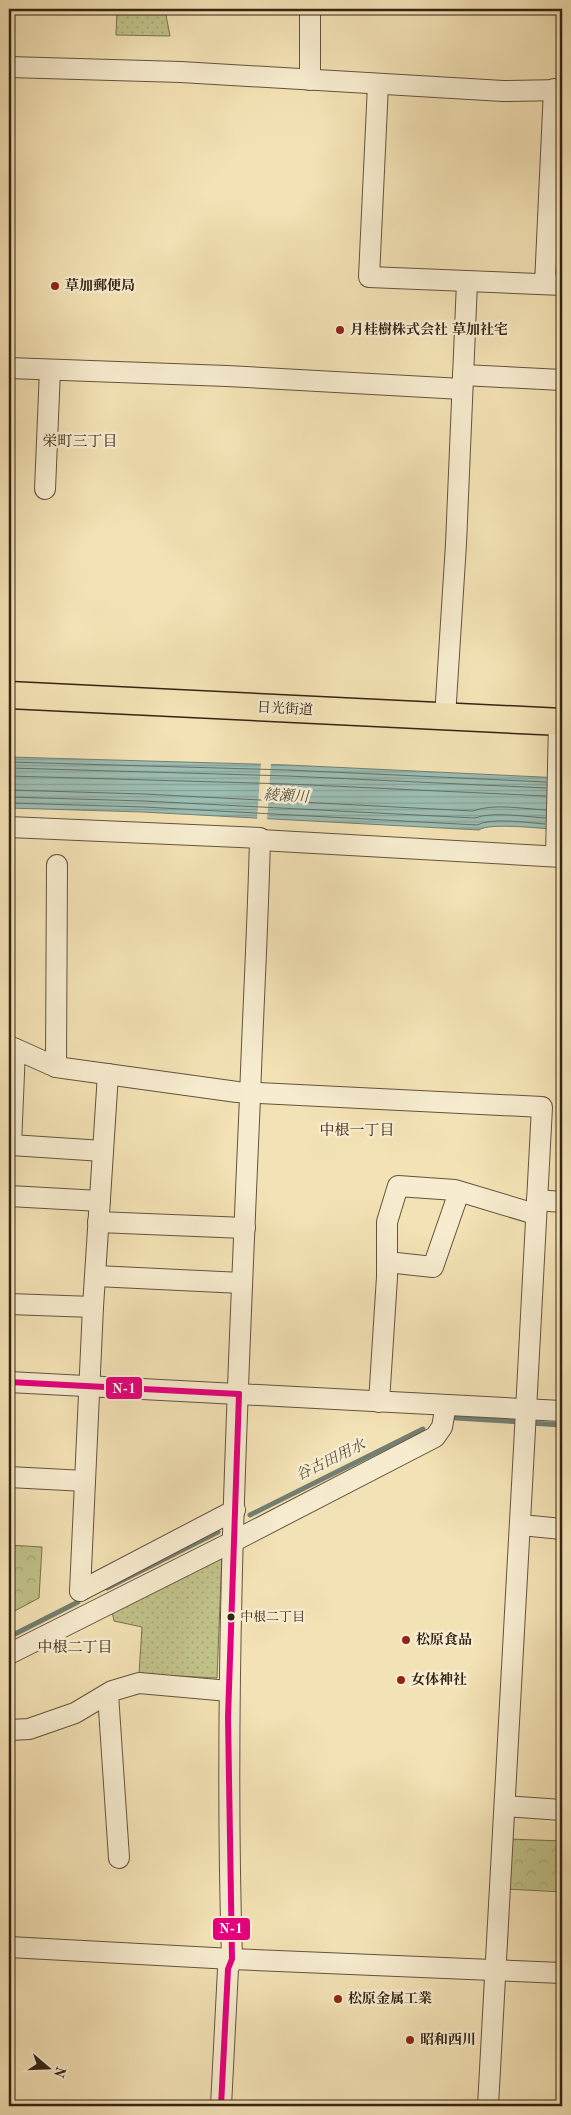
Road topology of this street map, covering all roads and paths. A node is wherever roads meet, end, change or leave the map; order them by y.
1 (310, 9) edge
2 (9, 67) edge
3 (310, 80) junction
4 (378, 85) junction
5 (558, 90) edge
6 (467, 282) junction
7 (554, 284) edge
8 (9, 368) edge
9 (50, 370) junction
10 (562, 380) edge
11 (462, 382) junction
12 (46, 489) dead end
13 (9, 695) edge
14 (445, 717) junction
15 (561, 722) edge
16 (9, 827) edge
17 (260, 840) junction
18 (559, 856) edge
19 (57, 865) dead end
20 (12, 1047) edge
21 (56, 1067) junction
22 (108, 1074) junction
23 (250, 1093) junction
24 (103, 1151) junction
25 (460, 1192) junction
26 (9, 1196) edge
27 (100, 1200) junction
28 (562, 1202) edge
29 (536, 1207) junction
30 (98, 1222) junction
31 (245, 1228) junction
32 (387, 1262) junction
33 (96, 1276) junction
34 (242, 1284) junction
35 (9, 1304) edge
36 (93, 1307) junction
37 (9, 1382) edge
38 (90, 1386) junction
39 (239, 1394) junction
40 (379, 1402) junction
41 (446, 1405) junction
42 (526, 1410) junction
43 (562, 1412) edge
44 (9, 1477) edge
45 (85, 1481) junction
46 (235, 1510) junction
47 (521, 1525) junction
48 (562, 1529) edge
49 (234, 1541) junction
50 (9, 1654) edge
51 (229, 1691) junction
52 (108, 1694) junction
53 (9, 1730) edge
54 (505, 1806) junction
55 (562, 1810) edge
56 (119, 1858) dead end
57 (9, 1947) edge
58 (232, 1959) junction
59 (496, 1970) junction
60 (562, 1973) edge
61 (221, 2106) edge
62 (488, 2106) edge

1 - 3 street
2 - 3 street
3 - 4 street
4 - 5 street
4 - 6 street
5 - 7 street
6 - 7 street
6 - 11 street
8 - 9 street
9 - 11 street
9 - 12 street
10 - 11 street
11 - 14 street
13 - 14 main road, 日光街道
14 - 15 main road, 日光街道
15 - 18 street
16 - 17 street
17 - 18 street
17 - 23 street
19 - 21 street
20 - 21 street
20 - 24 street
21 - 22 street
22 - 23 street
22 - 24 street
23 - 29 street
23 - 31 street
24 - 27 street
25 - 29 street
25 - 32 street
25 - 32 street
26 - 27 street
27 - 30 street
28 - 29 street
29 - 42 street
30 - 31 street
30 - 33 street
31 - 34 street
32 - 40 street
33 - 34 street
33 - 36 street
34 - 39 street
35 - 36 street
36 - 38 street
37 - 38 street
38 - 39 street
38 - 45 street
39 - 40 street
39 - 46 street
40 - 41 street
41 - 42 street
41 - 49 street
42 - 43 street
42 - 47 street
44 - 45 street
45 - 46 street
46 - 49 street
47 - 48 street
47 - 54 street
49 - 50 street
49 - 51 street
51 - 52 street
51 - 58 street
52 - 53 street
52 - 56 street
54 - 55 street
54 - 59 street
57 - 58 street
58 - 59 street
58 - 61 street
59 - 60 street
59 - 62 street

